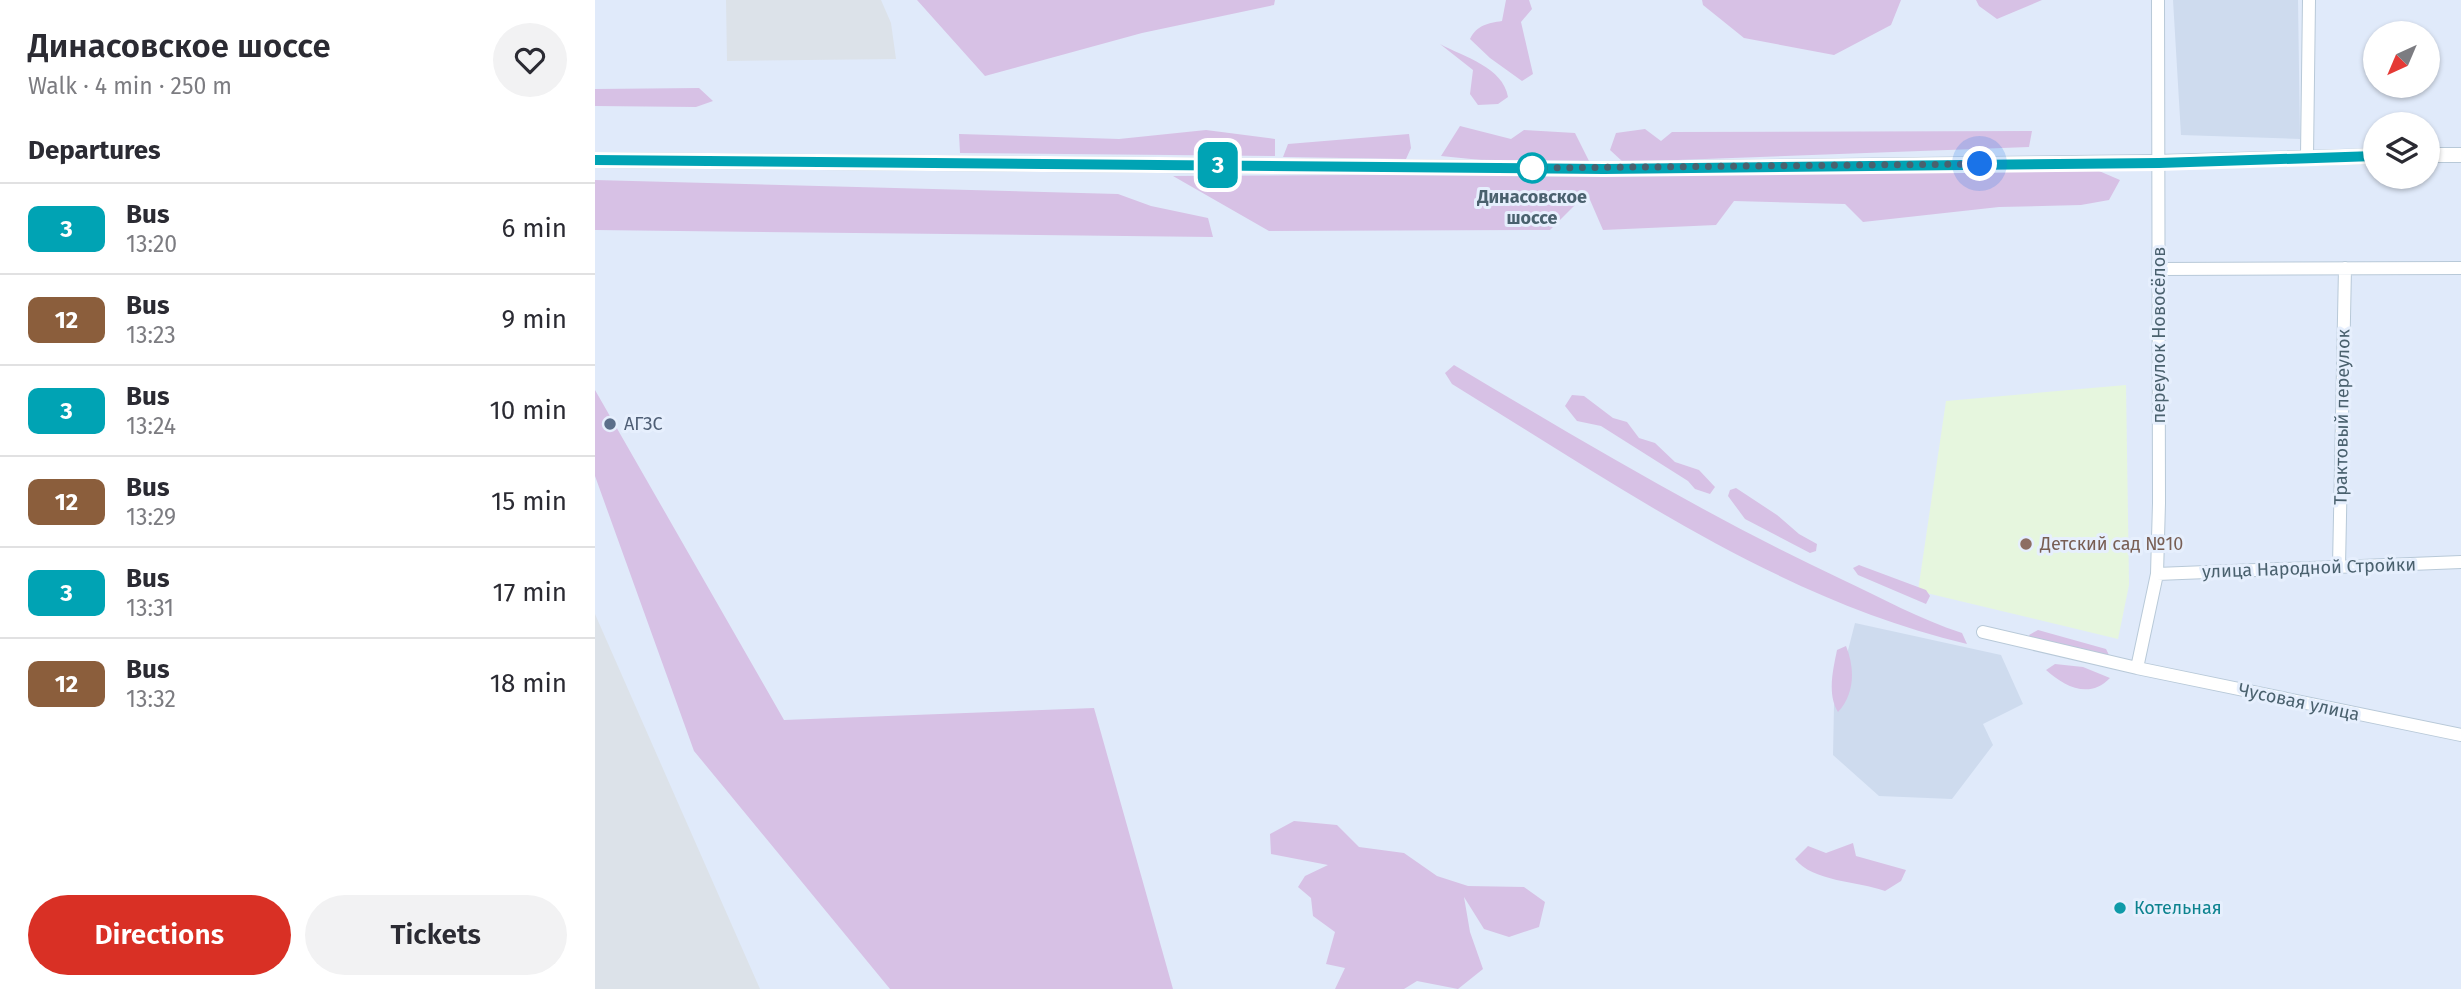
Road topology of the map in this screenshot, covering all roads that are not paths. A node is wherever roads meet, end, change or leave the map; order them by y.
1 (2158, 0) edge
2 (2309, 0) edge
3 (2440, 155) edge
4 (2461, 155) edge
5 (2307, 156) junction
6 (2363, 156) edge
7 (595, 160) edge
8 (2159, 163) junction
9 (2345, 268) junction
10 (2461, 268) edge
11 (2160, 269) junction
12 (2461, 562) edge
13 (2339, 566) junction
14 (2157, 574) junction
15 (1983, 632) dead end
16 (2137, 668) junction
17 (2461, 735) edge

1 - 8 street, переулок Новосёлов
2 - 5 street
3 - 4 street
5 - 6 street
5 - 8 street
7 - 8 street
8 - 11 street, переулок Новосёлов
9 - 10 street
9 - 11 street
9 - 13 street, Трактовый переулок
11 - 14 street, переулок Новосёлов
12 - 13 street, улица Народной Стройки
13 - 14 street, улица Народной Стройки
14 - 16 street, переулок Новосёлов
15 - 16 street, Чусовая улица
16 - 17 street, Чусовая улица

